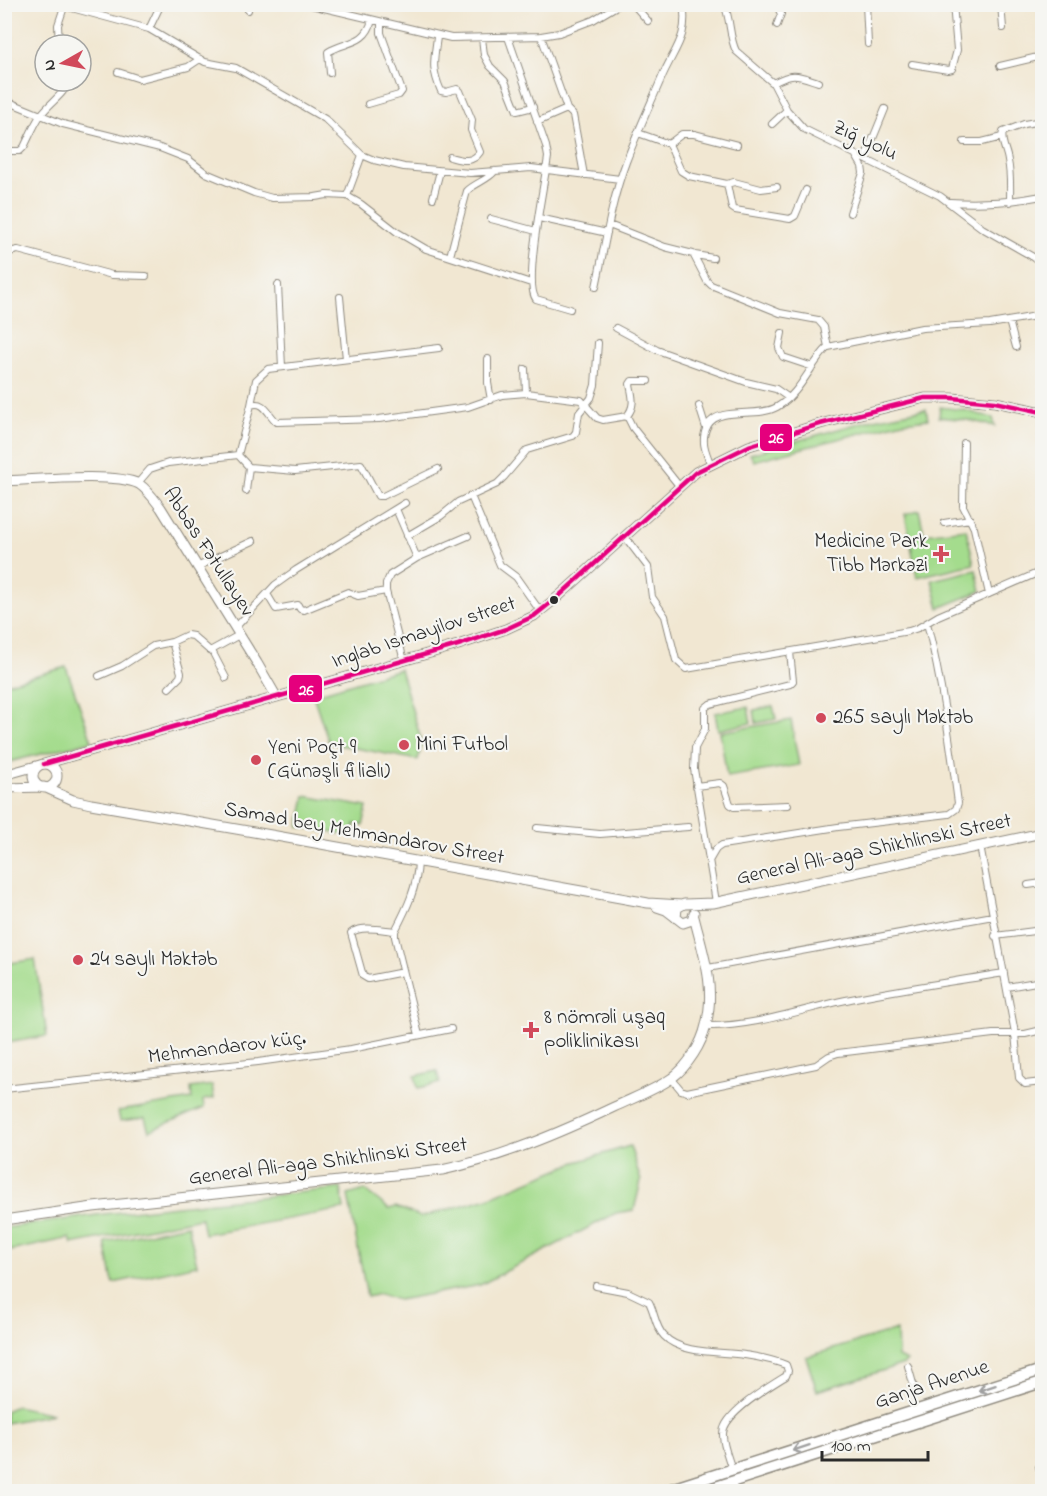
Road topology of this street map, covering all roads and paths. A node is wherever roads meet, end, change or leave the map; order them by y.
1 (57, 4) edge
2 (161, 4) edge
3 (307, 4) edge
4 (620, 4) edge
5 (633, 4) edge
6 (683, 4) edge
7 (724, 4) edge
8 (776, 4) edge
9 (866, 4) edge
10 (953, 4) edge
11 (1001, 4) edge
12 (64, 7) junction
13 (372, 20) junction
14 (648, 21) dead end
15 (381, 22) junction
16 (777, 25) dead end
17 (1003, 28) dead end
18 (149, 29) junction
19 (58, 33) edge
20 (542, 36) junction
21 (437, 37) junction
22 (508, 37) junction
23 (482, 38) junction
24 (868, 44) dead end
25 (1042, 56) edge
26 (200, 59) junction
27 (912, 64) dead end
28 (1000, 66) dead end
29 (118, 72) dead end
30 (330, 73) dead end
31 (818, 82) dead end
32 (773, 83) junction
33 (61, 93) edge
34 (4, 100) edge
35 (368, 104) dead end
36 (532, 108) junction
37 (567, 109) junction
38 (885, 109) dead end
39 (787, 110) junction
40 (40, 116) junction
41 (1042, 121) edge
42 (537, 122) junction
43 (772, 124) dead end
44 (638, 133) junction
45 (1002, 137) junction
46 (964, 142) dead end
47 (669, 144) junction
48 (737, 145) dead end
49 (4, 151) edge
50 (855, 154) junction
51 (362, 155) junction
52 (450, 157) dead end
53 (865, 158) junction
54 (546, 170) junction
55 (440, 171) junction
56 (495, 171) junction
57 (584, 175) junction
58 (620, 179) junction
59 (728, 184) junction
60 (777, 187) dead end
61 (806, 190) dead end
62 (347, 196) junction
63 (1042, 196) edge
64 (433, 198) dead end
65 (949, 202) junction
66 (1010, 202) junction
67 (850, 213) dead end
68 (539, 218) junction
69 (491, 219) dead end
70 (609, 225) junction
71 (536, 231) junction
72 (607, 233) junction
73 (4, 253) edge
74 (695, 255) junction
75 (450, 256) junction
76 (712, 258) dead end
77 (1042, 262) edge
78 (146, 276) dead end
79 (531, 284) junction
80 (278, 285) dead end
81 (596, 287) dead end
82 (340, 297) dead end
83 (570, 309) dead end
84 (1042, 315) edge
85 (1009, 321) junction
86 (616, 328) dead end
87 (782, 333) dead end
88 (598, 343) dead end
89 (828, 347) junction
90 (1016, 347) dead end
91 (439, 348) dead end
92 (346, 359) junction
93 (488, 359) dead end
94 (282, 367) junction
95 (813, 367) junction
96 (525, 369) dead end
97 (648, 381) dead end
98 (526, 393) junction
99 (789, 398) junction
100 (492, 399) junction
101 (586, 404) junction
102 (250, 405) junction
103 (699, 406) dead end
104 (1042, 412) edge
105 (627, 416) junction
106 (706, 428) junction
107 (964, 443) dead end
108 (238, 455) junction
109 (711, 465) junction
110 (249, 467) junction
111 (438, 469) dead end
112 (4, 481) edge
113 (137, 484) junction
114 (680, 486) junction
115 (246, 491) dead end
116 (471, 496) junction
117 (405, 503) dead end
118 (396, 509) junction
119 (970, 519) junction
120 (944, 524) dead end
121 (407, 536) junction
122 (468, 536) dead end
123 (625, 537) junction
124 (254, 541) dead end
125 (417, 558) junction
126 (197, 567) junction
127 (1042, 571) edge
128 (386, 591) junction
129 (267, 594) junction
130 (989, 594) junction
131 (540, 611) junction
132 (927, 623) junction
133 (237, 631) junction
134 (172, 642) junction
135 (212, 651) junction
136 (790, 652) junction
137 (404, 661) junction
138 (99, 676) dead end
139 (226, 678) dead end
140 (169, 688) dead end
141 (276, 696) junction
142 (82, 752) junction
143 (42, 764) junction
144 (4, 775) edge
145 (57, 775) junction
146 (696, 786) junction
147 (4, 788) edge
148 (44, 788) junction
149 (73, 800) junction
150 (788, 805) dead end
151 (688, 827) dead end
152 (537, 828) dead end
153 (1042, 833) edge
154 (980, 846) junction
155 (709, 861) junction
156 (418, 862) junction
157 (1042, 883) edge
158 (1028, 885) dead end
159 (715, 902) junction
160 (648, 903) junction
161 (684, 904) junction
162 (694, 916) junction
163 (993, 916) junction
164 (678, 920) junction
165 (1042, 930) edge
166 (395, 931) junction
167 (995, 936) junction
168 (700, 942) junction
169 (708, 968) junction
170 (403, 972) junction
171 (1004, 973) junction
172 (1042, 981) edge
173 (1007, 987) junction
174 (706, 1026) junction
175 (451, 1029) dead end
176 (1042, 1030) edge
177 (1015, 1033) junction
178 (419, 1035) junction
179 (671, 1078) junction
180 (1042, 1082) edge
181 (4, 1089) edge
182 (4, 1220) edge
183 (596, 1286) dead end
184 (908, 1366) dead end
185 (1042, 1370) edge
186 (1042, 1382) edge
187 (916, 1394) dead end
188 (1039, 1467) dead end
189 (732, 1470) junction
190 (1042, 1476) edge
191 (662, 1491) edge
192 (700, 1491) edge

1 - 12 street
2 - 18 street
3 - 13 street
4 - 20 street
5 - 14 street
6 - 44 street
7 - 32 street, Zığ yolu
8 - 16 street
9 - 24 street
10 - 27 street
11 - 17 street
12 - 18 street
12 - 19 street
13 - 15 street
13 - 30 street
15 - 21 street
15 - 35 street
18 - 26 street
20 - 22 street
20 - 37 street
21 - 23 street
21 - 52 street
22 - 23 street
22 - 36 street
23 - 36 street
25 - 28 street
26 - 29 street
26 - 51 street
31 - 32 street
32 - 39 street, Zığ yolu
33 - 40 street
34 - 40 street
36 - 42 street
37 - 42 street
37 - 57 street
38 - 53 street
39 - 43 street
39 - 50 street, Zığ yolu
40 - 49 street
40 - 62 street
41 - 45 street
42 - 54 street
44 - 47 street
44 - 58 street
45 - 46 street
45 - 66 street
47 - 48 street
47 - 59 street
50 - 53 street, Zığ yolu
50 - 67 street
51 - 55 street
51 - 62 street
53 - 65 street, Zığ yolu
54 - 56 street
54 - 57 street
54 - 68 street
55 - 56 street
55 - 64 street
56 - 75 street
57 - 58 street
58 - 70 street
59 - 60 street
59 - 61 street
62 - 75 street
63 - 66 street
65 - 66 street
65 - 77 street, Zığ yolu
68 - 71 street
68 - 72 street
69 - 71 street
70 - 72 street
70 - 74 street
71 - 79 street
72 - 81 street
73 - 78 street
74 - 76 street
74 - 89 street
75 - 79 street
79 - 83 street
80 - 94 street
82 - 92 street
84 - 85 street
85 - 89 street
85 - 90 street
86 - 99 street
87 - 95 street
88 - 101 street
89 - 95 street
91 - 92 street
92 - 94 street
93 - 100 street
94 - 102 street
95 - 99 street
96 - 98 street
97 - 105 street
98 - 100 street
98 - 101 street
99 - 106 street
100 - 102 street
101 - 105 street
101 - 116 street
102 - 108 street
103 - 106 street
104 - 109 main road, Inglab Ismayilov street
105 - 114 street
106 - 109 street
107 - 119 street
108 - 110 street
108 - 113 street
109 - 114 main road, Inglab Ismayilov street
110 - 111 street
110 - 115 street
112 - 113 main road, Abbas Fətullayev
113 - 126 main road, Abbas Fətullayev
114 - 123 main road, Inglab Ismayilov street
116 - 121 street
116 - 131 street
117 - 118 street
118 - 121 street
118 - 129 street
119 - 120 street
119 - 130 street
121 - 125 street
122 - 125 street
123 - 131 main road, Inglab Ismayilov street
123 - 136 street
124 - 126 street
125 - 128 street
126 - 133 main road, Abbas Fətullayev
127 - 130 street
128 - 129 street
128 - 137 street
129 - 133 street
130 - 132 street
131 - 137 main road, Inglab Ismayilov street
132 - 136 street
132 - 155 street
133 - 135 street, Abbas Fətullayev
133 - 141 main road, Abbas Fətullayev
134 - 135 street
134 - 138 street
134 - 140 street
135 - 139 street
136 - 146 street
137 - 141 main road, Inglab Ismayilov street
141 - 142 main road, Inglab Ismayilov street
142 - 143 main road, Inglab Ismayilov street
142 - 145 main road
143 - 144 main road
143 - 145 main road
143 - 148 main road
145 - 148 main road
145 - 149 main road
146 - 150 street
146 - 155 street
147 - 148 main road
148 - 149 main road, Samad bey Mehmandarov Street
149 - 156 main road, Samad bey Mehmandarov Street
151 - 152 street
153 - 154 main road, General Ali-aga Shikhlinski Street
154 - 159 main road, General Ali-aga Shikhlinski Street
154 - 163 street
155 - 159 street
156 - 160 main road, Samad bey Mehmandarov Street
156 - 166 street
157 - 158 street
159 - 161 main road
159 - 162 main road
160 - 161 main road
160 - 164 main road
161 - 162 main road
161 - 164 main road
162 - 164 main road
162 - 168 main road, General Ali-aga Shikhlinski Street
163 - 167 street
163 - 169 street
164 - 168 main road
165 - 167 street
166 - 170 street
166 - 170 street
167 - 171 street
168 - 169 main road, General Ali-aga Shikhlinski Street
169 - 174 main road, General Ali-aga Shikhlinski Street
170 - 178 street
171 - 173 street
171 - 174 street
172 - 173 street
173 - 177 street
174 - 179 main road, General Ali-aga Shikhlinski Street
175 - 178 street, Mehmandarov küç.
176 - 177 street
177 - 179 street
177 - 180 street
178 - 181 street, Mehmandarov küç.
179 - 182 main road, General Ali-aga Shikhlinski Street
183 - 189 street
184 - 187 street
185 -> 189 main road, Ganja Avenue
186 - 192 main road, Ganja Avenue
188 - 190 street
189 - 191 main road, Ganja Avenue

